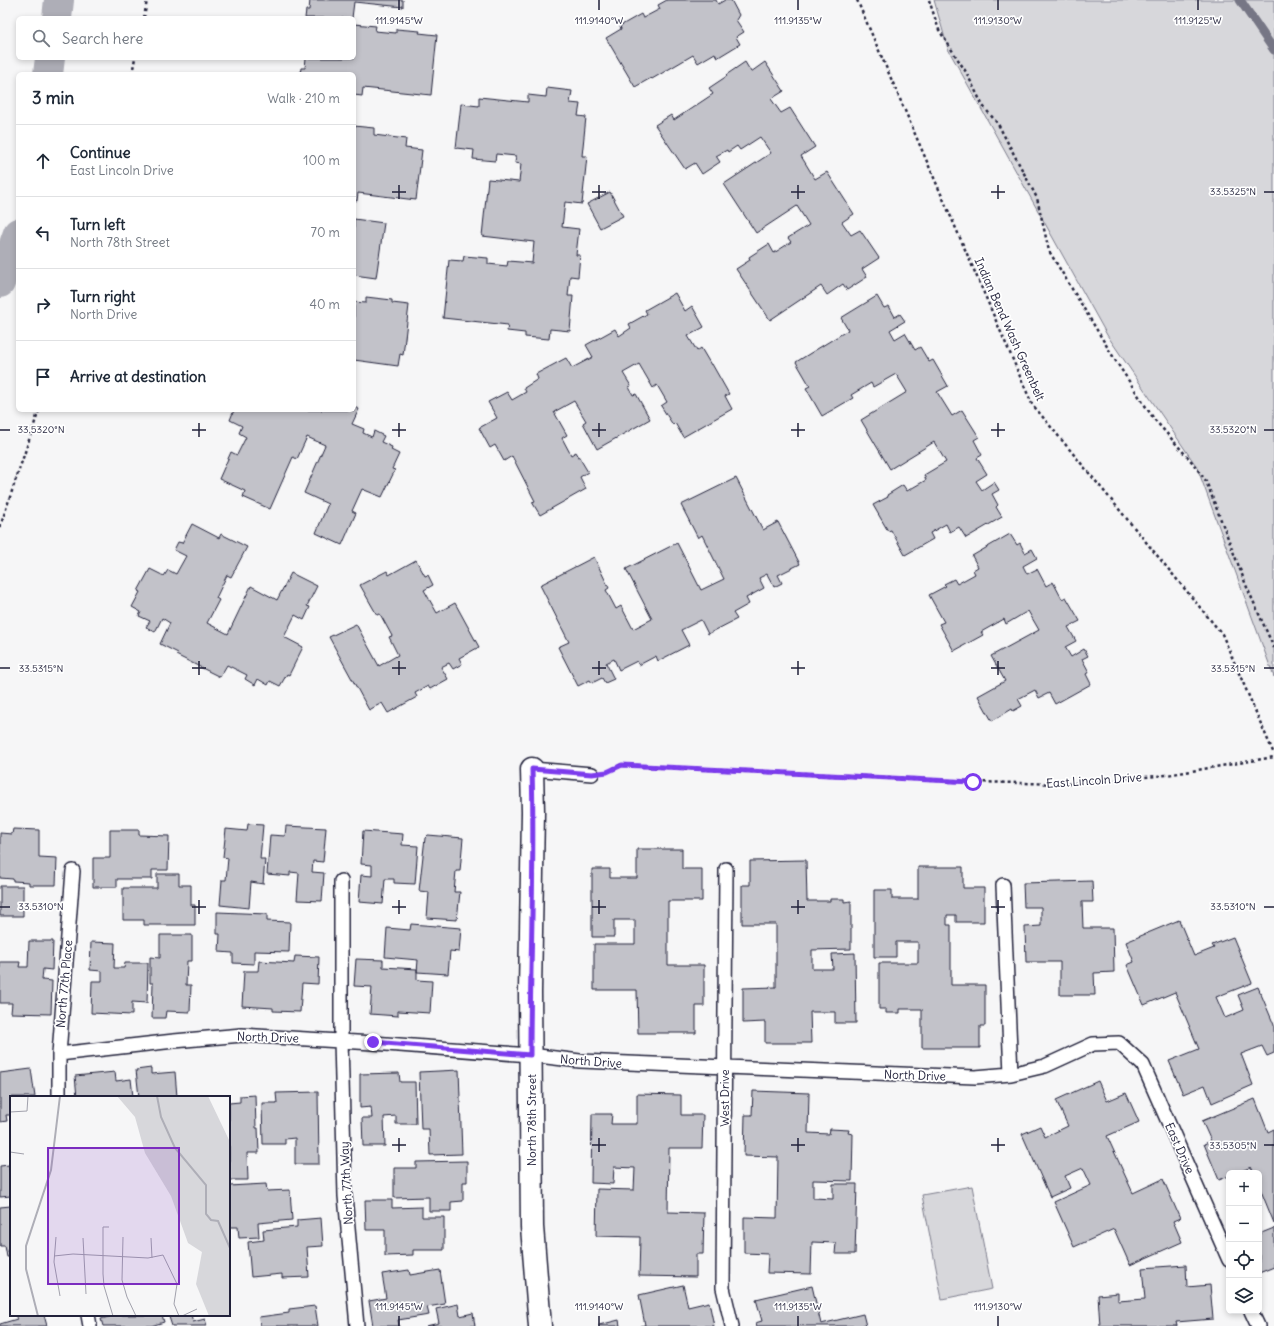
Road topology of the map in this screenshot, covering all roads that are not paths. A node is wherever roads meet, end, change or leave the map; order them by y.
1 (532, 769) joint
2 (592, 774) road end
3 (726, 870) dead end
4 (73, 871) dead end
5 (341, 881) dead end
6 (1003, 885) dead end
7 (341, 1040) junction
8 (1119, 1044) joint
9 (59, 1054) junction
10 (530, 1055) junction
11 (724, 1067) junction
12 (1011, 1074) junction
13 (60, 1096) edge
14 (1226, 1253) edge
15 (1252, 1314) edge
16 (88, 1316) edge
17 (90, 1326) edge
18 (357, 1326) edge
19 (540, 1326) edge
20 (732, 1326) edge
21 (1258, 1326) edge

1 - 2 lane
1 - 10 street, North 78th Street
3 - 11 lane, West Drive
4 - 9 lane, North 77th Place
5 - 7 lane, North 77th Way
6 - 12 lane
7 - 9 lane, North Drive
7 - 10 lane, North Drive
7 - 18 lane, North 77th Way
8 - 12 lane, North Drive
8 - 14 lane, East Drive
9 - 13 lane, North 77th Place
10 - 11 lane, North Drive
10 - 19 street, North 78th Street
11 - 12 lane, North Drive
11 - 20 lane, West Drive
15 - 21 lane
16 - 17 lane

